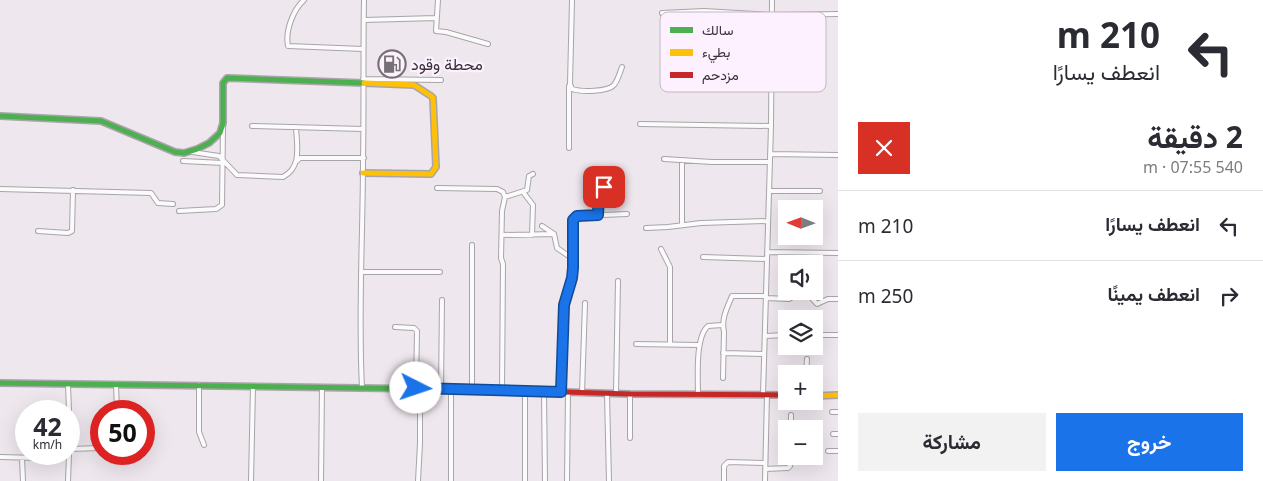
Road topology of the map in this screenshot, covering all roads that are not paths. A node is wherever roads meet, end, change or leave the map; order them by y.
1 (304, 0) edge
2 (364, 0) edge
3 (438, 0) edge
4 (572, 0) edge
5 (697, 12) edge
6 (721, 12) edge
7 (436, 18) junction
8 (364, 20) junction
9 (488, 44) dead end
10 (364, 49) junction
11 (622, 66) dead end
12 (442, 80) dead end
13 (363, 81) junction
14 (570, 84) junction
15 (771, 92) edge
16 (0, 116) edge
17 (223, 123) junction
18 (640, 124) dead end
19 (252, 126) dead end
20 (771, 126) junction
21 (296, 128) junction
22 (363, 129) junction
23 (568, 148) dead end
24 (190, 152) junction
25 (770, 154) junction
26 (838, 155) edge
27 (364, 158) junction
28 (664, 159) dead end
29 (682, 160) junction
30 (183, 161) dead end
31 (223, 161) junction
32 (297, 161) junction
33 (769, 162) junction
34 (363, 173) junction
35 (533, 174) dead end
36 (437, 188) dead end
37 (620, 188) dead end
38 (0, 190) edge
39 (73, 190) junction
40 (769, 191) junction
41 (820, 191) dead end
42 (523, 192) junction
43 (505, 197) junction
44 (173, 204) dead end
45 (179, 210) dead end
46 (627, 214) dead end
47 (598, 215) junction
48 (768, 221) junction
49 (542, 226) dead end
50 (682, 226) junction
51 (646, 228) dead end
52 (38, 231) dead end
53 (554, 234) junction
54 (502, 235) junction
55 (532, 235) junction
56 (472, 245) dead end
57 (661, 249) dead end
58 (767, 252) junction
59 (838, 253) edge
60 (703, 257) dead end
61 (767, 258) junction
62 (573, 259) junction
63 (361, 272) junction
64 (440, 272) dead end
65 (618, 281) dead end
66 (766, 297) junction
67 (778, 298) edge
68 (838, 299) edge
69 (442, 300) dead end
70 (813, 300) edge
71 (585, 304) dead end
72 (722, 325) junction
73 (395, 327) dead end
74 (778, 335) edge
75 (823, 335) edge
76 (838, 335) edge
77 (765, 336) junction
78 (636, 344) dead end
79 (670, 344) junction
80 (699, 345) junction
81 (723, 353) junction
82 (764, 354) junction
83 (807, 359) dead end
84 (807, 365) edge
85 (723, 378) dead end
86 (0, 383) edge
87 (68, 384) junction
88 (116, 384) junction
89 (199, 386) junction
90 (253, 386) junction
91 (322, 387) junction
92 (362, 388) junction
93 (418, 388) junction
94 (441, 390) junction
95 (451, 390) junction
96 (472, 391) junction
97 (502, 391) junction
98 (525, 392) junction
99 (544, 392) junction
100 (561, 392) junction
101 (568, 393) junction
102 (582, 393) junction
103 (607, 394) junction
104 (616, 394) junction
105 (630, 394) junction
106 (698, 395) junction
107 (765, 395) junction
108 (778, 396) edge
109 (823, 396) edge
110 (838, 396) edge
111 (69, 400) edge
112 (117, 400) edge
113 (832, 412) dead end
114 (838, 412) edge
115 (791, 415) dead end
116 (791, 420) edge
117 (630, 438) dead end
118 (204, 445) dead end
119 (828, 451) dead end
120 (838, 451) edge
121 (0, 457) edge
122 (15, 458) edge
123 (765, 463) junction
124 (22, 465) edge
125 (69, 465) edge
126 (790, 465) edge
127 (765, 469) junction
128 (22, 481) edge
129 (68, 481) edge
130 (251, 481) edge
131 (321, 481) edge
132 (418, 481) edge
133 (451, 481) edge
134 (525, 481) edge
135 (544, 481) edge
136 (567, 481) edge
137 (609, 481) edge
138 (724, 481) edge
139 (765, 481) edge

1 - 10 street
2 - 8 street
3 - 7 street
4 - 14 street
5 - 6 street
7 - 8 street
7 - 9 street
8 - 10 street
10 - 13 street
11 - 14 street
12 - 13 street
13 - 17 main road
13 - 22 street
13 - 34 main road
14 - 23 street
15 - 20 street
16 - 24 main road
17 - 24 main road
17 - 31 street
18 - 20 street
19 - 21 street
20 - 25 street
21 - 22 street
21 - 32 street
22 - 27 street
24 - 31 street
25 - 26 street
25 - 33 street
27 - 32 street
27 - 34 street
28 - 29 street
29 - 33 street
29 - 50 street
30 - 31 street
31 - 32 street
31 - 45 street
33 - 40 street
34 - 63 street
35 - 42 street
36 - 43 street
37 - 47 street
38 - 39 street
39 - 44 street
39 - 52 street
40 - 41 street
40 - 48 street
42 - 43 street
42 - 55 street
43 - 54 street
46 - 47 street
47 - 62 street
48 - 50 street
48 - 58 street
49 - 53 street
50 - 51 street
53 - 55 street
53 - 62 street
54 - 55 street
54 - 97 street
56 - 96 street
57 - 79 street
58 - 59 street
58 - 61 street
60 - 61 street
61 - 66 street
62 - 100 street
63 - 64 street
63 - 92 street
65 - 104 street
66 - 67 street
66 - 72 street
66 - 77 street
68 - 70 street
69 - 94 street
71 - 102 street
72 - 80 street
72 - 81 street
73 - 93 street
74 - 77 street
75 - 76 street
77 - 82 street
78 - 79 street
79 - 80 street
80 - 106 street
81 - 82 street
81 - 85 street
82 - 107 street
83 - 84 street
86 - 87 main road
87 - 88 main road
87 - 111 street
88 - 89 main road
88 - 112 street
89 - 90 main road
89 - 118 street
90 - 91 main road
90 - 130 street
91 - 92 main road
91 - 131 street
92 - 93 main road
93 - 94 main road
93 - 132 street
94 - 95 main road
95 - 96 main road
95 - 133 street
96 - 97 main road
97 - 98 main road
98 - 99 main road
98 - 134 street
99 - 100 main road
99 - 135 street
100 - 101 main road
101 - 102 main road
101 - 136 street
102 - 103 main road
103 - 104 main road
103 - 137 street
104 - 105 main road
105 - 106 main road
105 - 117 street
106 - 107 main road
107 - 108 main road
107 - 123 street
109 - 110 main road
113 - 114 street
115 - 116 street
119 - 120 street
121 - 122 street
123 - 127 street
123 - 138 street
124 - 128 street
125 - 129 street
126 - 127 street
127 - 139 street

